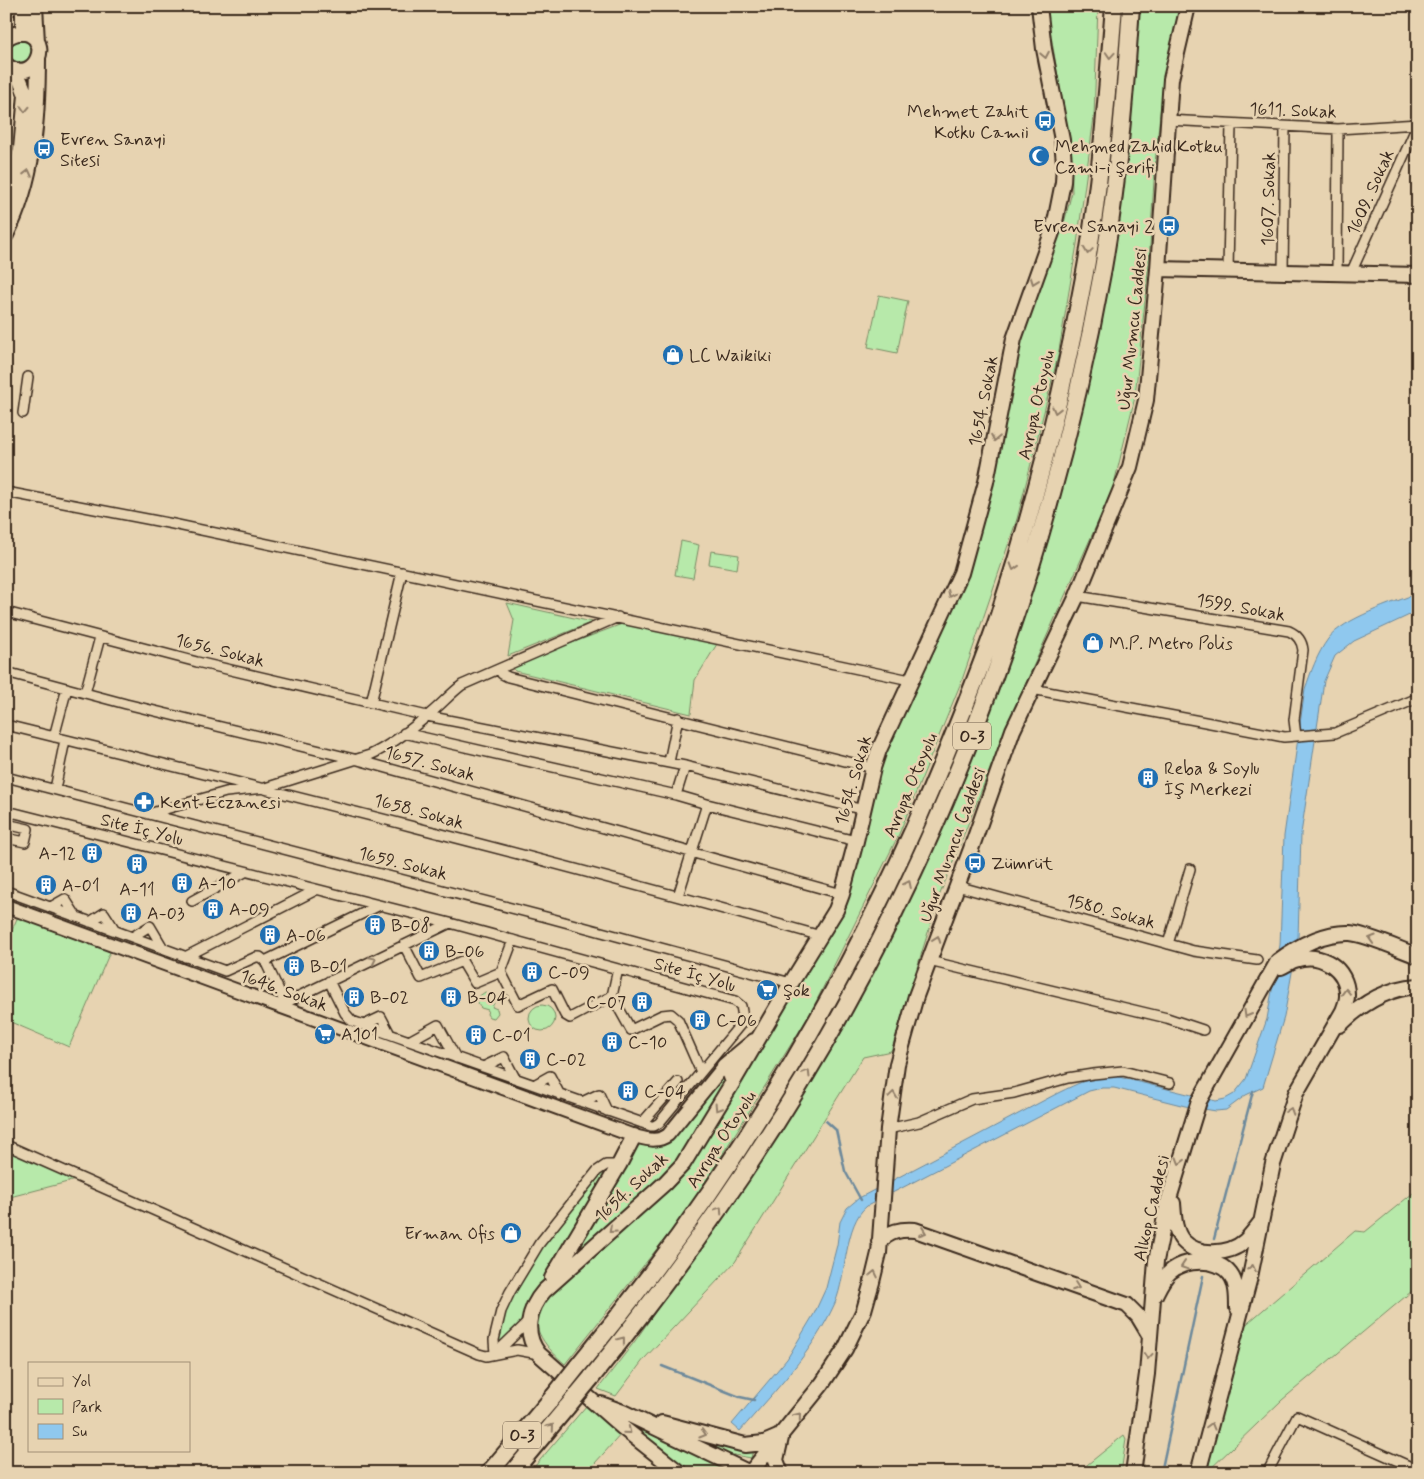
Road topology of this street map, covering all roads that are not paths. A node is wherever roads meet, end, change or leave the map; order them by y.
1 (13, 6) edge
2 (23, 6) edge
3 (35, 6) edge
4 (1039, 6) edge
5 (1114, 6) edge
6 (1131, 6) edge
7 (1188, 6) edge
8 (6, 10) edge
9 (14, 33) edge
10 (37, 42) junction
11 (38, 57) junction
12 (7, 66) edge
13 (1167, 120) junction
14 (1231, 124) junction
15 (1418, 124) edge
16 (1285, 127) junction
17 (1338, 129) junction
18 (6, 200) edge
19 (7, 230) edge
20 (1158, 269) junction
21 (1228, 270) junction
22 (1283, 272) junction
23 (1337, 273) junction
24 (1351, 273) junction
25 (1417, 273) edge
26 (28, 377) dead end
27 (23, 413) dead end
28 (6, 492) edge
29 (402, 572) junction
30 (1077, 596) junction
31 (6, 612) edge
32 (619, 617) junction
33 (100, 636) junction
34 (499, 669) junction
35 (6, 672) edge
36 (910, 680) junction
37 (66, 688) junction
38 (1032, 689) junction
39 (85, 693) junction
40 (1418, 698) edge
41 (371, 703) junction
42 (427, 716) junction
43 (678, 718) junction
44 (6, 725) edge
45 (404, 733) junction
46 (1296, 736) junction
47 (54, 737) junction
48 (65, 740) junction
49 (358, 760) junction
50 (669, 762) junction
51 (685, 766) junction
52 (873, 768) junction
53 (6, 777) edge
54 (265, 788) junction
55 (55, 789) junction
56 (676, 795) junction
57 (707, 804) junction
58 (864, 810) junction
59 (148, 814) junction
60 (6, 815) edge
61 (31, 817) junction
62 (6, 824) edge
63 (28, 829) junction
64 (6, 838) edge
65 (856, 841) junction
66 (692, 852) junction
67 (1190, 869) dead end
68 (245, 872) junction
69 (957, 886) junction
70 (316, 890) junction
71 (6, 891) edge
72 (842, 894) junction
73 (678, 896) junction
74 (192, 901) dead end
75 (6, 906) edge
76 (378, 906) junction
77 (450, 923) junction
78 (821, 936) junction
79 (132, 937) junction
80 (513, 940) junction
81 (1168, 944) junction
82 (404, 945) junction
83 (163, 948) junction
84 (186, 956) junction
85 (1418, 956) edge
86 (1257, 960) dead end
87 (265, 961) junction
88 (929, 961) junction
89 (618, 969) junction
90 (501, 972) junction
91 (1272, 972) junction
92 (329, 981) junction
93 (790, 983) junction
94 (1418, 986) edge
95 (612, 996) junction
96 (284, 1006) junction
97 (364, 1025) junction
98 (1203, 1030) dead end
99 (390, 1034) junction
100 (760, 1036) junction
101 (1329, 1036) junction
102 (409, 1041) junction
103 (721, 1048) junction
104 (456, 1058) junction
105 (723, 1061) junction
106 (483, 1067) junction
107 (701, 1072) junction
108 (515, 1078) junction
109 (678, 1082) dead end
110 (733, 1082) junction
111 (1170, 1083) dead end
112 (534, 1085) junction
113 (560, 1095) junction
114 (582, 1102) junction
115 (607, 1111) junction
116 (642, 1124) junction
117 (888, 1129) junction
118 (634, 1136) junction
119 (6, 1144) edge
120 (618, 1165) junction
121 (1173, 1187) junction
122 (1262, 1222) junction
123 (880, 1242) junction
124 (544, 1291) junction
125 (1153, 1299) junction
126 (529, 1321) junction
127 (1238, 1323) junction
128 (1150, 1336) junction
129 (496, 1354) junction
130 (538, 1354) junction
131 (591, 1400) junction
132 (623, 1412) junction
133 (782, 1435) junction
134 (1418, 1470) edge
135 (750, 1471) edge
136 (489, 1473) edge
137 (512, 1473) edge
138 (680, 1473) edge
139 (781, 1473) edge
140 (1133, 1473) edge
141 (1198, 1473) edge
142 (1268, 1473) edge

1 - 8 main road
2 - 9 main road
3 - 10 main road
4 -> 36 main road, 1654. Sokak
5 -> 136 highway, Avrupa Otoyolu / O-3, bridge
137 -> 6 highway, Avrupa Otoyolu / O-3, bridge
7 - 13 main road, Uğur Mumcu Caddesi
9 - 10 main road
10 - 11 main road
11 - 12 main road
19 -> 11 main road
12 -> 18 main road
13 - 14 street, 1611. Sokak
13 - 20 main road, Uğur Mumcu Caddesi
14 - 16 street, 1611. Sokak
14 - 21 street
15 - 17 street, 1611. Sokak
15 - 24 street, 1609. Sokak
16 - 17 street, 1611. Sokak
16 - 22 street, 1607. Sokak
17 - 23 street
20 - 21 main road
20 - 30 main road, Uğur Mumcu Caddesi
21 - 22 main road
22 - 23 main road
23 - 24 main road
24 - 25 main road
26 - 27 street
28 - 29 street
29 - 32 street
29 - 41 street
30 - 38 main road, Uğur Mumcu Caddesi
30 - 46 street, 1599. Sokak
31 - 33 street, 1656. Sokak
32 - 34 street
32 - 36 street
33 - 39 street
33 - 41 street, 1656. Sokak
34 - 42 street
34 - 43 street
35 - 37 street, 1657. Sokak
36 - 52 main road, 1654. Sokak
37 - 39 street, 1657. Sokak
37 - 47 street
38 - 46 street
38 - 69 main road, Uğur Mumcu Caddesi
39 - 49 street, 1657. Sokak
40 - 46 street
41 - 42 street, 1656. Sokak
42 - 45 street
42 - 50 street, 1656. Sokak
43 - 50 street
43 - 52 street
44 - 47 street, 1658. Sokak
45 - 49 street
45 - 56 street
47 - 48 street, 1658. Sokak
48 - 54 street, 1658. Sokak
48 - 55 street
49 - 54 street
49 - 66 street, 1657. Sokak
50 - 51 street, 1656. Sokak
51 - 56 street
51 - 58 street, 1656. Sokak
52 - 58 main road, 1654. Sokak
53 - 55 street, 1659. Sokak
54 - 59 street
54 - 73 street, 1658. Sokak
55 - 59 street, 1659. Sokak
56 - 57 street
57 - 65 street
57 - 66 street
58 - 65 main road, 1654. Sokak
59 - 93 street, 1659. Sokak
60 - 61 street, Site İç Yolu
61 - 63 street
61 - 68 street, Site İç Yolu
62 - 63 street
63 - 64 street
65 - 72 main road, 1654. Sokak
66 - 72 street, 1657. Sokak
66 - 73 street
67 - 81 street
68 - 70 street, Site İç Yolu
68 - 74 street
69 - 81 street, 1580. Sokak
88 -> 69 main road, Uğur Mumcu Caddesi
70 - 76 street, Site İç Yolu
70 - 84 street
71 - 79 street
72 - 78 main road, 1654. Sokak
73 - 78 street, 1658. Sokak
75 - 96 street, 1646. Sokak
76 - 77 street, Site İç Yolu
76 - 87 street
77 - 80 street, Site İç Yolu
77 - 82 street
78 - 93 main road, 1654. Sokak
79 - 83 street
79 - 83 street
80 - 89 street, Site İç Yolu
80 - 90 street
81 - 86 street, 1580. Sokak
82 - 90 street
92 -> 82 street
83 - 84 street
84 - 87 street
85 -> 91 main road, Alkop Caddesi
87 - 96 street
88 - 98 street
117 -> 88 main road, Uğur Mumcu Caddesi
89 - 95 street
89 - 103 street, Site İç Yolu
90 - 95 street
101 -> 91 main road
91 -> 121 main road, Alkop Caddesi
92 - 96 street
92 - 97 street
93 - 100 main road, 1654. Sokak
94 - 101 main road
95 - 107 street
96 - 118 street, 1646. Sokak
97 - 99 street
97 - 99 street
99 - 102 street
100 - 105 main road
100 - 110 main road, 1654. Sokak
122 -> 101 main road
102 - 104 street
102 - 104 street
103 - 105 street
103 - 105 street, Site İç Yolu
104 - 106 street
105 - 107 street, Site İç Yolu
105 - 110 main road
105 - 118 street, 1646. Sokak
106 - 108 street
106 - 108 street
107 - 116 street, Site İç Yolu
108 - 112 street
109 - 116 street
110 -> 124 main road, 1654. Sokak
111 - 117 street
112 - 113 street
112 - 113 street
113 - 114 street
114 - 115 street
114 - 115 street
115 - 116 street
117 - 123 main road, Uğur Mumcu Caddesi
118 - 120 main road
119 - 129 street
120 - 124 main road
120 - 129 street
121 - 122 main road
121 - 125 main road, Alkop Caddesi
127 -> 122 main road
123 -> 128 main road
133 -> 123 main road, Uğur Mumcu Caddesi
124 - 126 main road, 1654. Sokak
127 -> 125 main road
125 - 128 main road, Alkop Caddesi
126 - 129 street
126 - 130 main road
141 -> 127 main road
128 -> 140 main road, Alkop Caddesi
129 - 130 street
130 - 131 main road
131 - 132 main road
131 -> 138 main road
132 -> 133 main road
132 - 135 main road
133 - 135 main road, Uğur Mumcu Caddesi
133 - 139 main road
134 - 142 street

